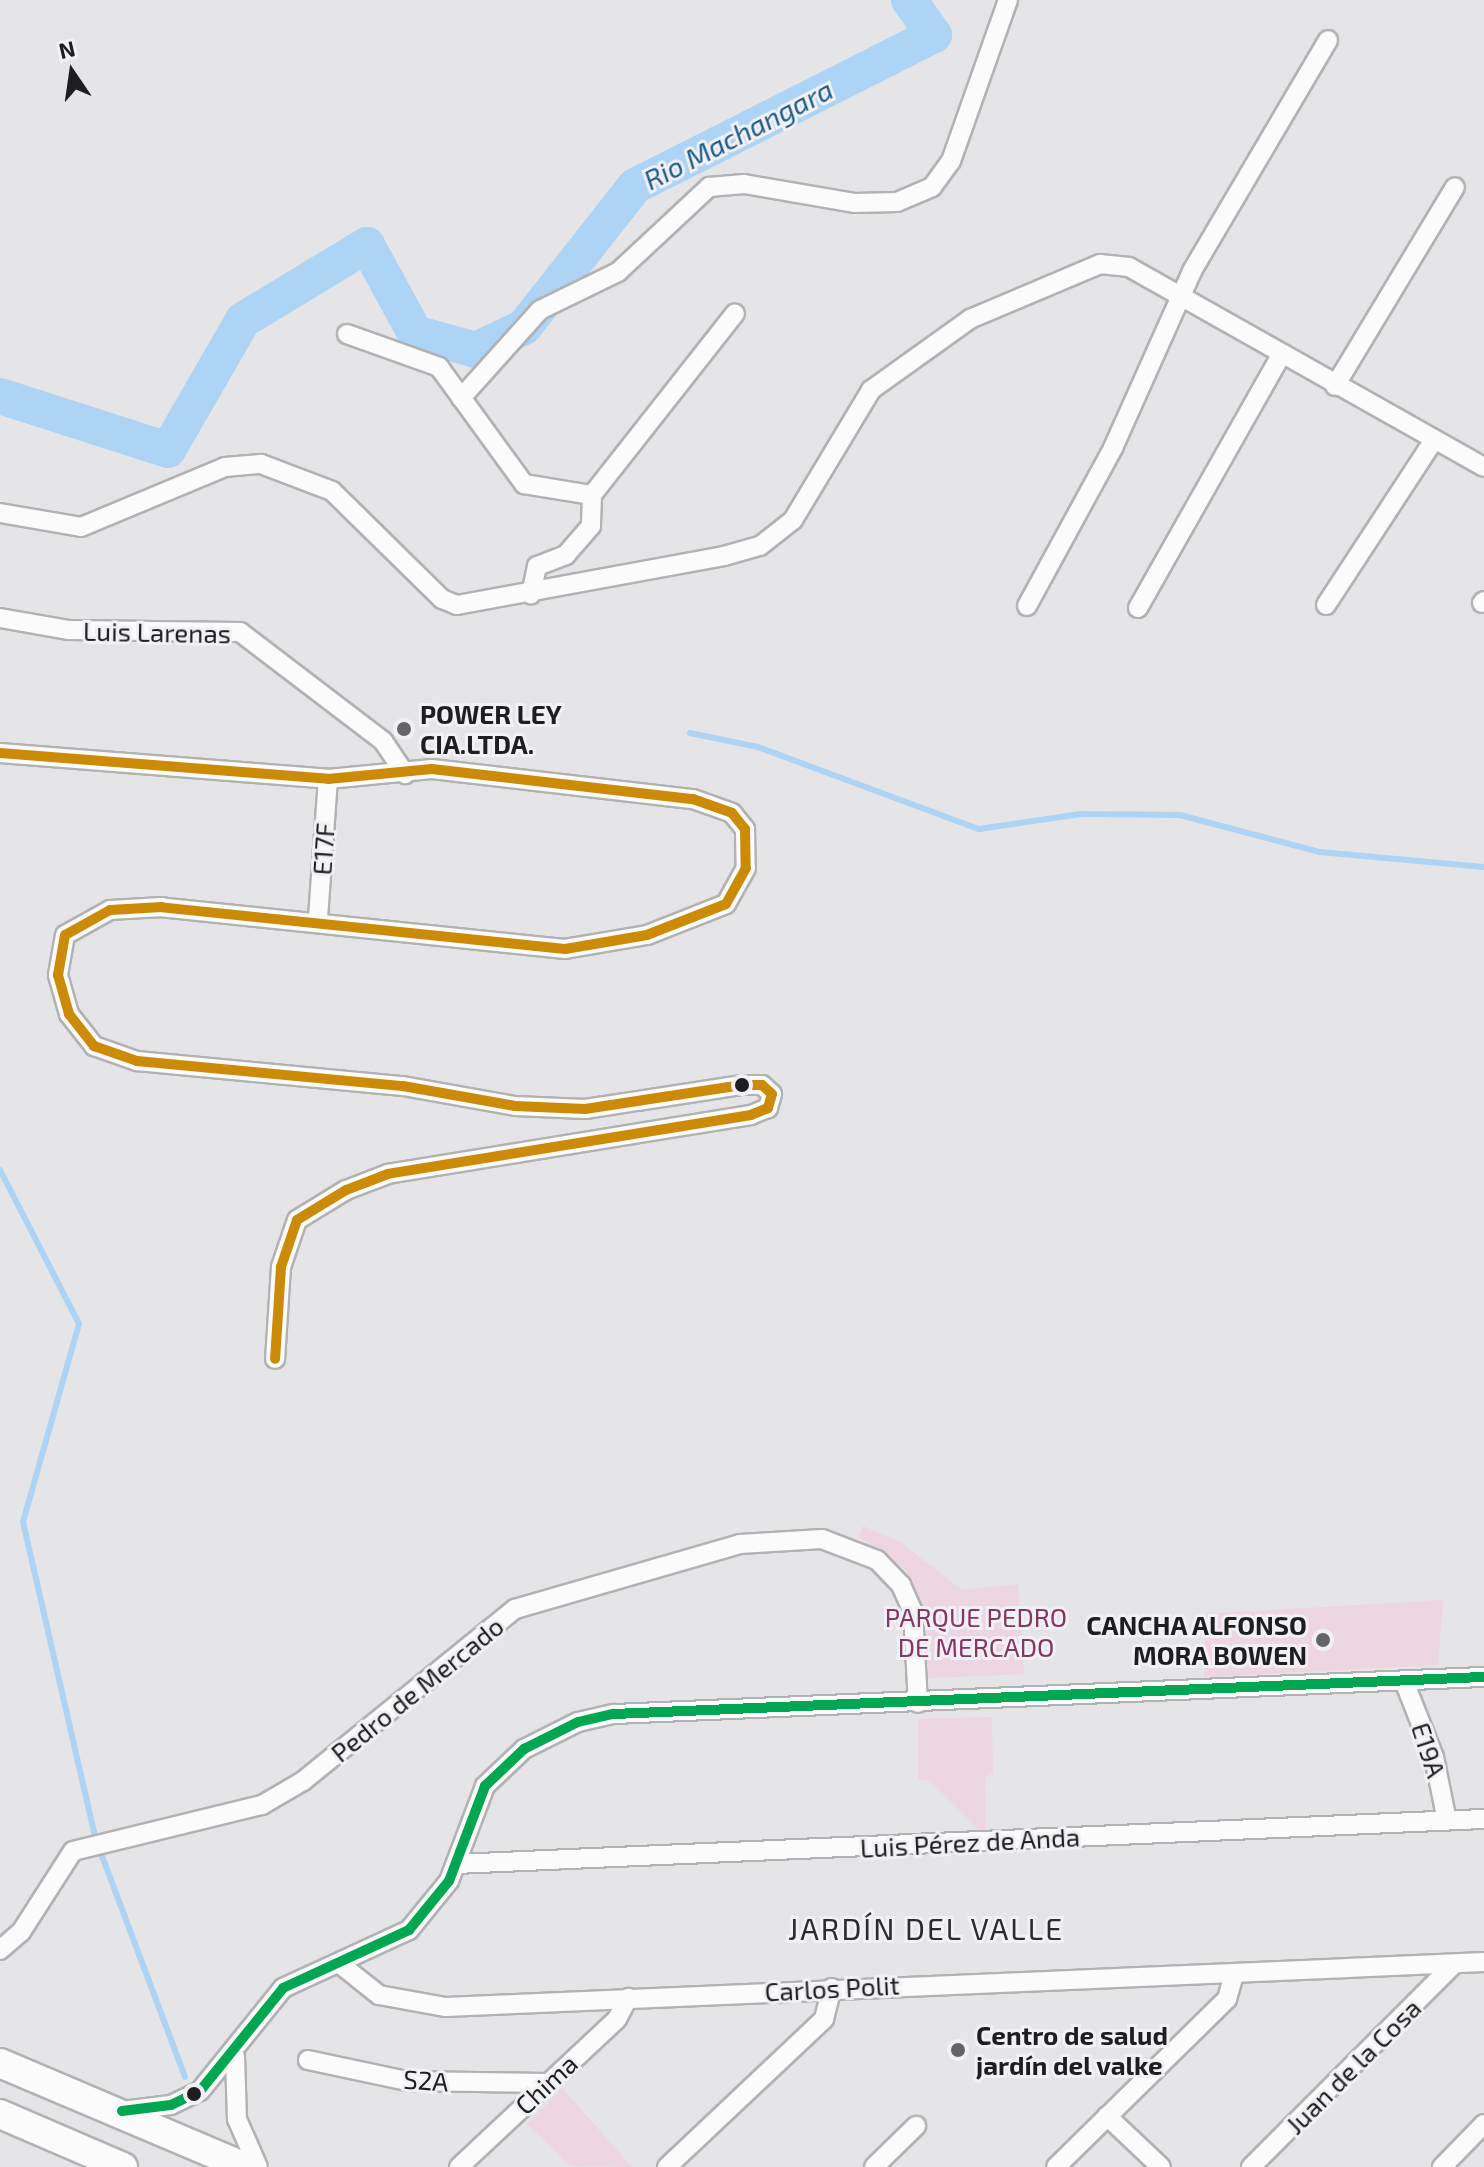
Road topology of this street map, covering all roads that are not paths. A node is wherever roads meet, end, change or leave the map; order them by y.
1 (1008, 0) edge
2 (1328, 40) dead end
3 (1455, 187) dead end
4 (1180, 296) junction
5 (735, 313) dead end
6 (347, 334) dead end
7 (1281, 355) junction
8 (1335, 386) junction
9 (461, 398) junction
10 (1434, 440) junction
11 (1484, 467) edge
12 (592, 495) junction
13 (0, 513) edge
14 (531, 594) junction
15 (1326, 605) dead end
16 (1027, 606) dead end
17 (1138, 608) dead end
18 (0, 618) edge
19 (0, 753) edge
20 (405, 774) junction
21 (328, 779) junction
22 (318, 918) junction
23 (275, 1359) dead end
24 (1484, 1677) edge
25 (1404, 1681) junction
26 (918, 1703) junction
27 (1484, 1819) edge
28 (1447, 1821) junction
29 (456, 1864) junction
30 (0, 1950) edge
31 (1484, 1962) edge
32 (340, 1964) junction
33 (1454, 1964) junction
34 (1234, 1974) junction
35 (832, 1988) junction
36 (628, 1998) junction
37 (235, 2056) junction
38 (308, 2060) dead end
39 (0, 2063) edge
40 (546, 2083) junction
41 (122, 2111) junction
42 (0, 2114) edge
43 (1107, 2116) junction
44 (1484, 2124) edge
45 (916, 2126) dead end
46 (123, 2167) edge
47 (245, 2167) edge
48 (258, 2167) edge
49 (459, 2167) edge
50 (667, 2167) edge
51 (874, 2167) edge
52 (1056, 2167) edge
53 (1161, 2167) edge
54 (1251, 2167) edge
55 (1442, 2167) edge

1 - 9 street
2 - 4 street
3 - 8 street
4 - 7 street
4 - 14 street
4 - 16 street
5 - 12 street
6 - 9 street
7 - 8 street
7 - 17 street
8 - 10 street
9 - 12 street
10 - 11 street
10 - 15 street
12 - 14 street
13 - 14 street
18 - 20 street, Luis Larenas
19 - 21 street
20 - 21 street
20 - 22 street
21 - 22 street, E17F
22 - 23 street
24 - 25 street
25 - 26 street
25 - 28 street, E19A
26 - 29 street
26 - 30 street, Pedro de Mercado
27 - 28 street, Luis Pérez de Anda
28 - 29 street, Luis Pérez de Anda
29 - 32 street
31 - 33 street, Carlos Polit
32 - 36 street, Carlos Polit
32 - 37 street
33 - 34 street, Carlos Polit
33 - 54 street, Juan de la Cosa
34 - 35 street, Carlos Polit
34 - 43 street
35 - 36 street, Carlos Polit
35 - 50 street
36 - 40 street, Chima
37 - 41 street
37 - 48 street
38 - 40 street, S2A
39 - 41 highway
40 - 49 street, Chima
41 - 47 highway
42 - 46 highway
43 - 52 street
43 - 53 street
44 - 55 street
45 - 51 street

